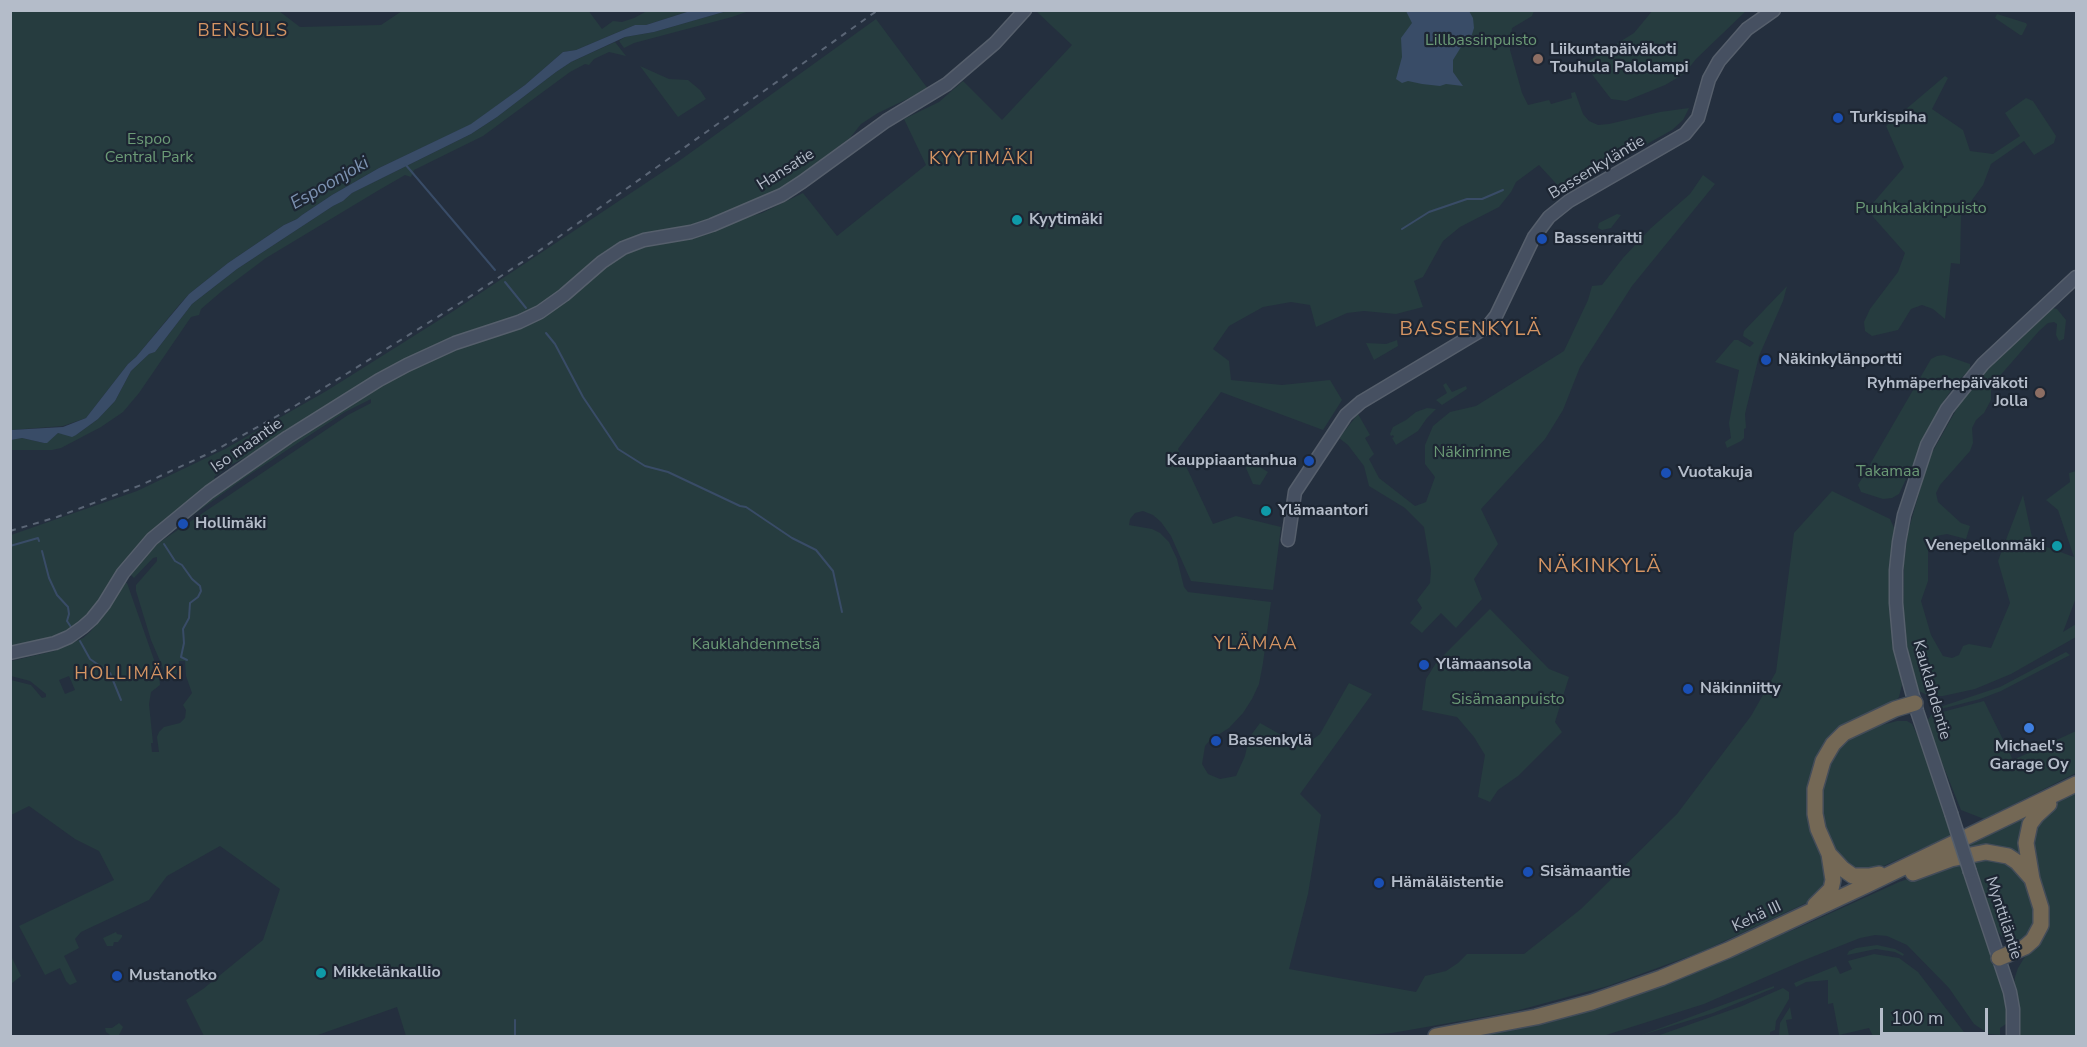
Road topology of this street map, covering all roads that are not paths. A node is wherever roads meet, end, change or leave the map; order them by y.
1 (1025, 10) edge
2 (1774, 10) edge
3 (2076, 277) edge
4 (540, 312) joint
5 (1288, 540) dead end
6 (10, 653) edge
7 (1916, 707) junction
8 (2071, 787) edge
9 (1951, 813) joint
10 (1829, 854) junction
11 (1896, 871) junction
12 (2032, 879) junction
13 (1867, 885) junction
14 (1804, 915) junction
15 (1999, 958) junction
16 (1436, 1036) edge
17 (2013, 1036) edge

1 - 4 street, Hansatie
2 - 5 street, Bassenkyläntie
3 - 7 street, Kauklahdentie
4 - 6 street, Iso maantie
7 - 9 street, Kauklahdentie
7 - 10 highway
8 - 11 highway, Kehä III
8 - 12 highway
9 - 15 street, Mynttiläntie, bridge
10 - 11 highway
10 - 14 highway
11 - 13 highway, Kehä III
12 - 13 highway
12 - 15 highway
13 - 14 highway, Kehä III
14 - 16 highway, Kehä III
15 - 17 street, Mynttiläntie

